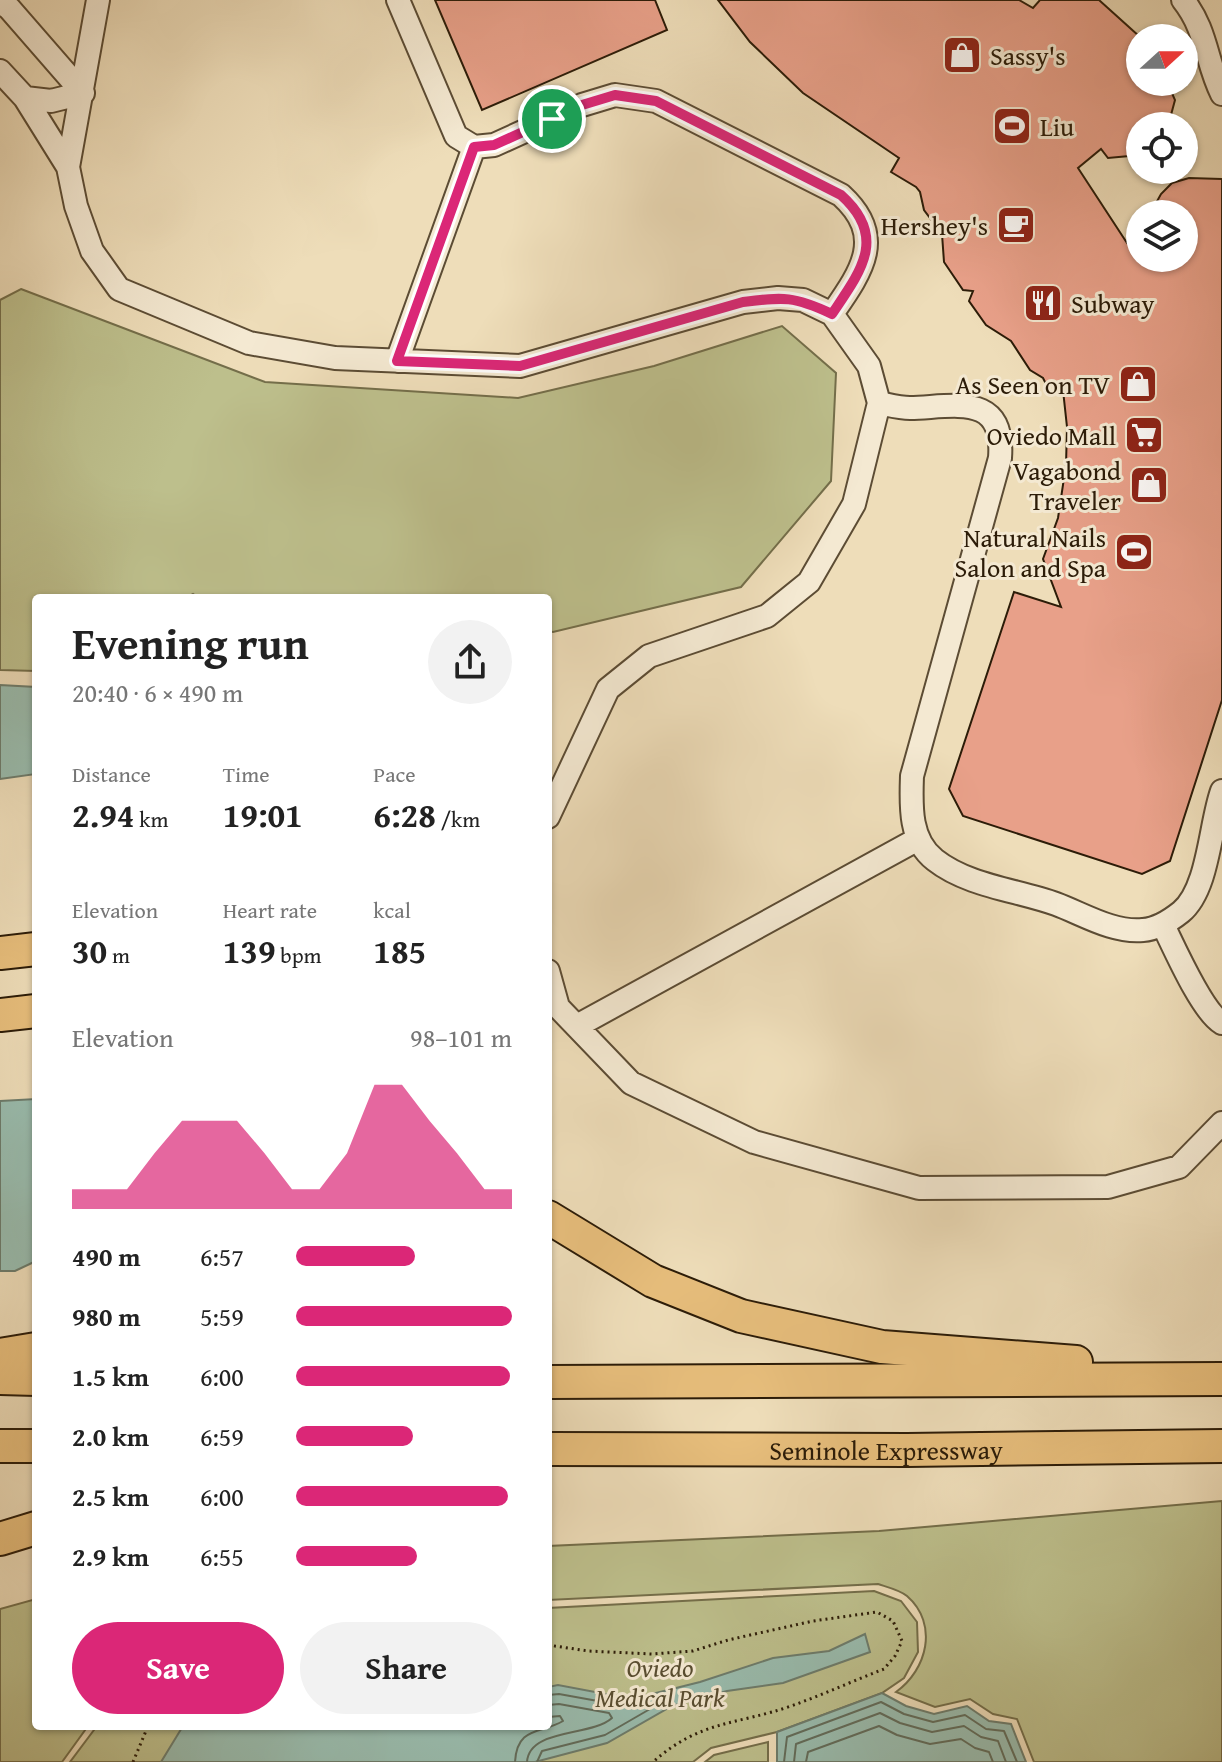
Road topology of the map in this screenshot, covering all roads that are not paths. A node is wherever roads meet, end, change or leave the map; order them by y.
1 (98, 0) edge
2 (398, 0) edge
3 (1183, 0) edge
4 (6, 7) edge
5 (0, 71) edge
6 (83, 93) junction
7 (1222, 94) edge
8 (25, 98) junction
9 (474, 147) junction
10 (68, 167) junction
11 (832, 314) junction
12 (397, 361) junction
13 (879, 403) junction
14 (1222, 791) edge
15 (552, 808) edge
16 (918, 839) junction
17 (1163, 925) junction
18 (32, 949) edge
19 (0, 953) edge
20 (552, 985) edge
21 (32, 1011) edge
22 (0, 1015) edge
23 (1222, 1023) edge
24 (577, 1026) junction
25 (1222, 1123) edge
26 (552, 1219) edge
27 (32, 1350) edge
28 (0, 1355) edge
29 (1064, 1371) junction
30 (0, 1378) edge
31 (32, 1379) edge
32 (1222, 1379) edge
33 (552, 1382) edge
34 (0, 1446) edge
35 (32, 1446) edge
36 (1222, 1446) edge
37 (552, 1449) edge
38 (907, 1450) junction
39 (552, 1468) edge
40 (32, 1529) edge
41 (0, 1539) edge

1 - 6 lane
2 - 9 lane
3 - 7 lane
4 - 6 lane
5 - 8 lane
6 - 8 lane
6 - 10 lane
8 - 10 lane
9 - 11 lane
9 - 12 lane
10 - 12 lane
11 - 12 lane
11 - 13 lane
13 - 15 lane
13 - 16 lane
14 - 17 lane
16 - 17 lane
16 - 24 lane
17 - 23 lane
18 - 19 highway
20 - 24 lane
21 - 22 highway
24 - 25 lane
26 - 29 highway
27 - 28 highway
29 - 32 highway
29 - 33 highway
30 - 31 highway
34 - 35 highway
36 - 38 highway, Seminole Expressway
37 - 38 highway, Seminole Expressway
38 - 39 highway
40 - 41 highway

